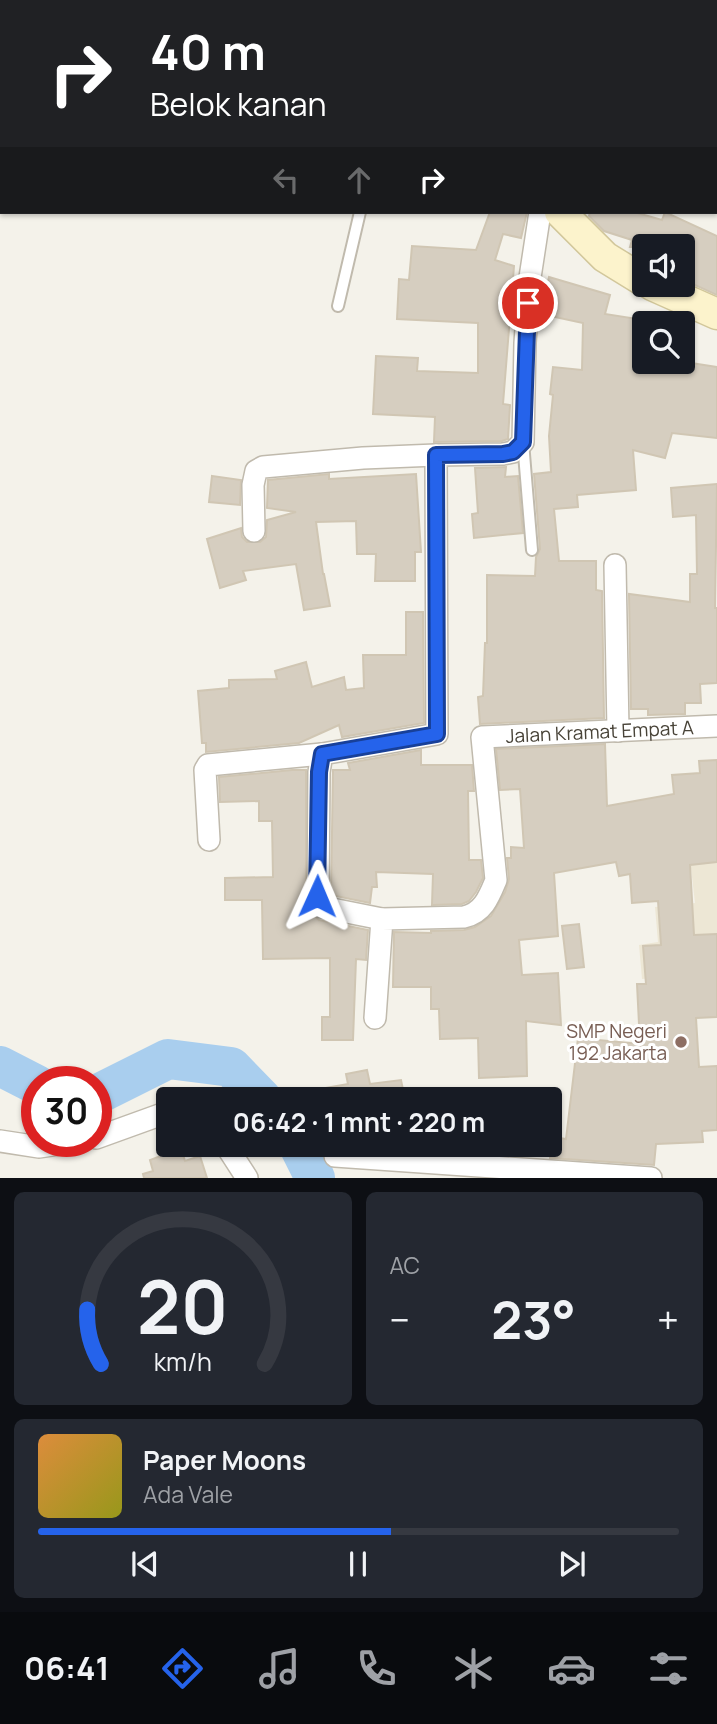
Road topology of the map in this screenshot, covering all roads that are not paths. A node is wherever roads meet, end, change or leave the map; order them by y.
1 (359, 214) edge
2 (541, 214) edge
3 (562, 214) edge
4 (632, 274) edge
5 (679, 297) edge
6 (338, 306) dead end
7 (717, 314) edge
8 (523, 442) junction
9 (436, 455) junction
10 (254, 531) dead end
11 (531, 550) dead end
12 (615, 565) dead end
13 (717, 726) edge
14 (618, 731) junction
15 (322, 754) junction
16 (209, 840) dead end
17 (382, 919) junction
18 (375, 1018) dead end
19 (156, 1116) edge
20 (112, 1132) edge
21 (0, 1140) edge
22 (21, 1144) edge
23 (233, 1157) edge
24 (349, 1157) edge
25 (247, 1178) edge
26 (651, 1178) edge

1 - 6 lane
2 - 8 street
3 - 4 main road
5 - 7 main road
8 - 9 street
8 - 11 lane
9 - 10 street
9 - 15 street
12 - 14 street
13 - 14 street, Jalan Kramat Empat A
14 - 17 street, Jalan Kramat Empat A
15 - 16 street
15 - 17 street
17 - 18 street
19 - 20 street
21 - 22 street
23 - 25 street
24 - 26 street

